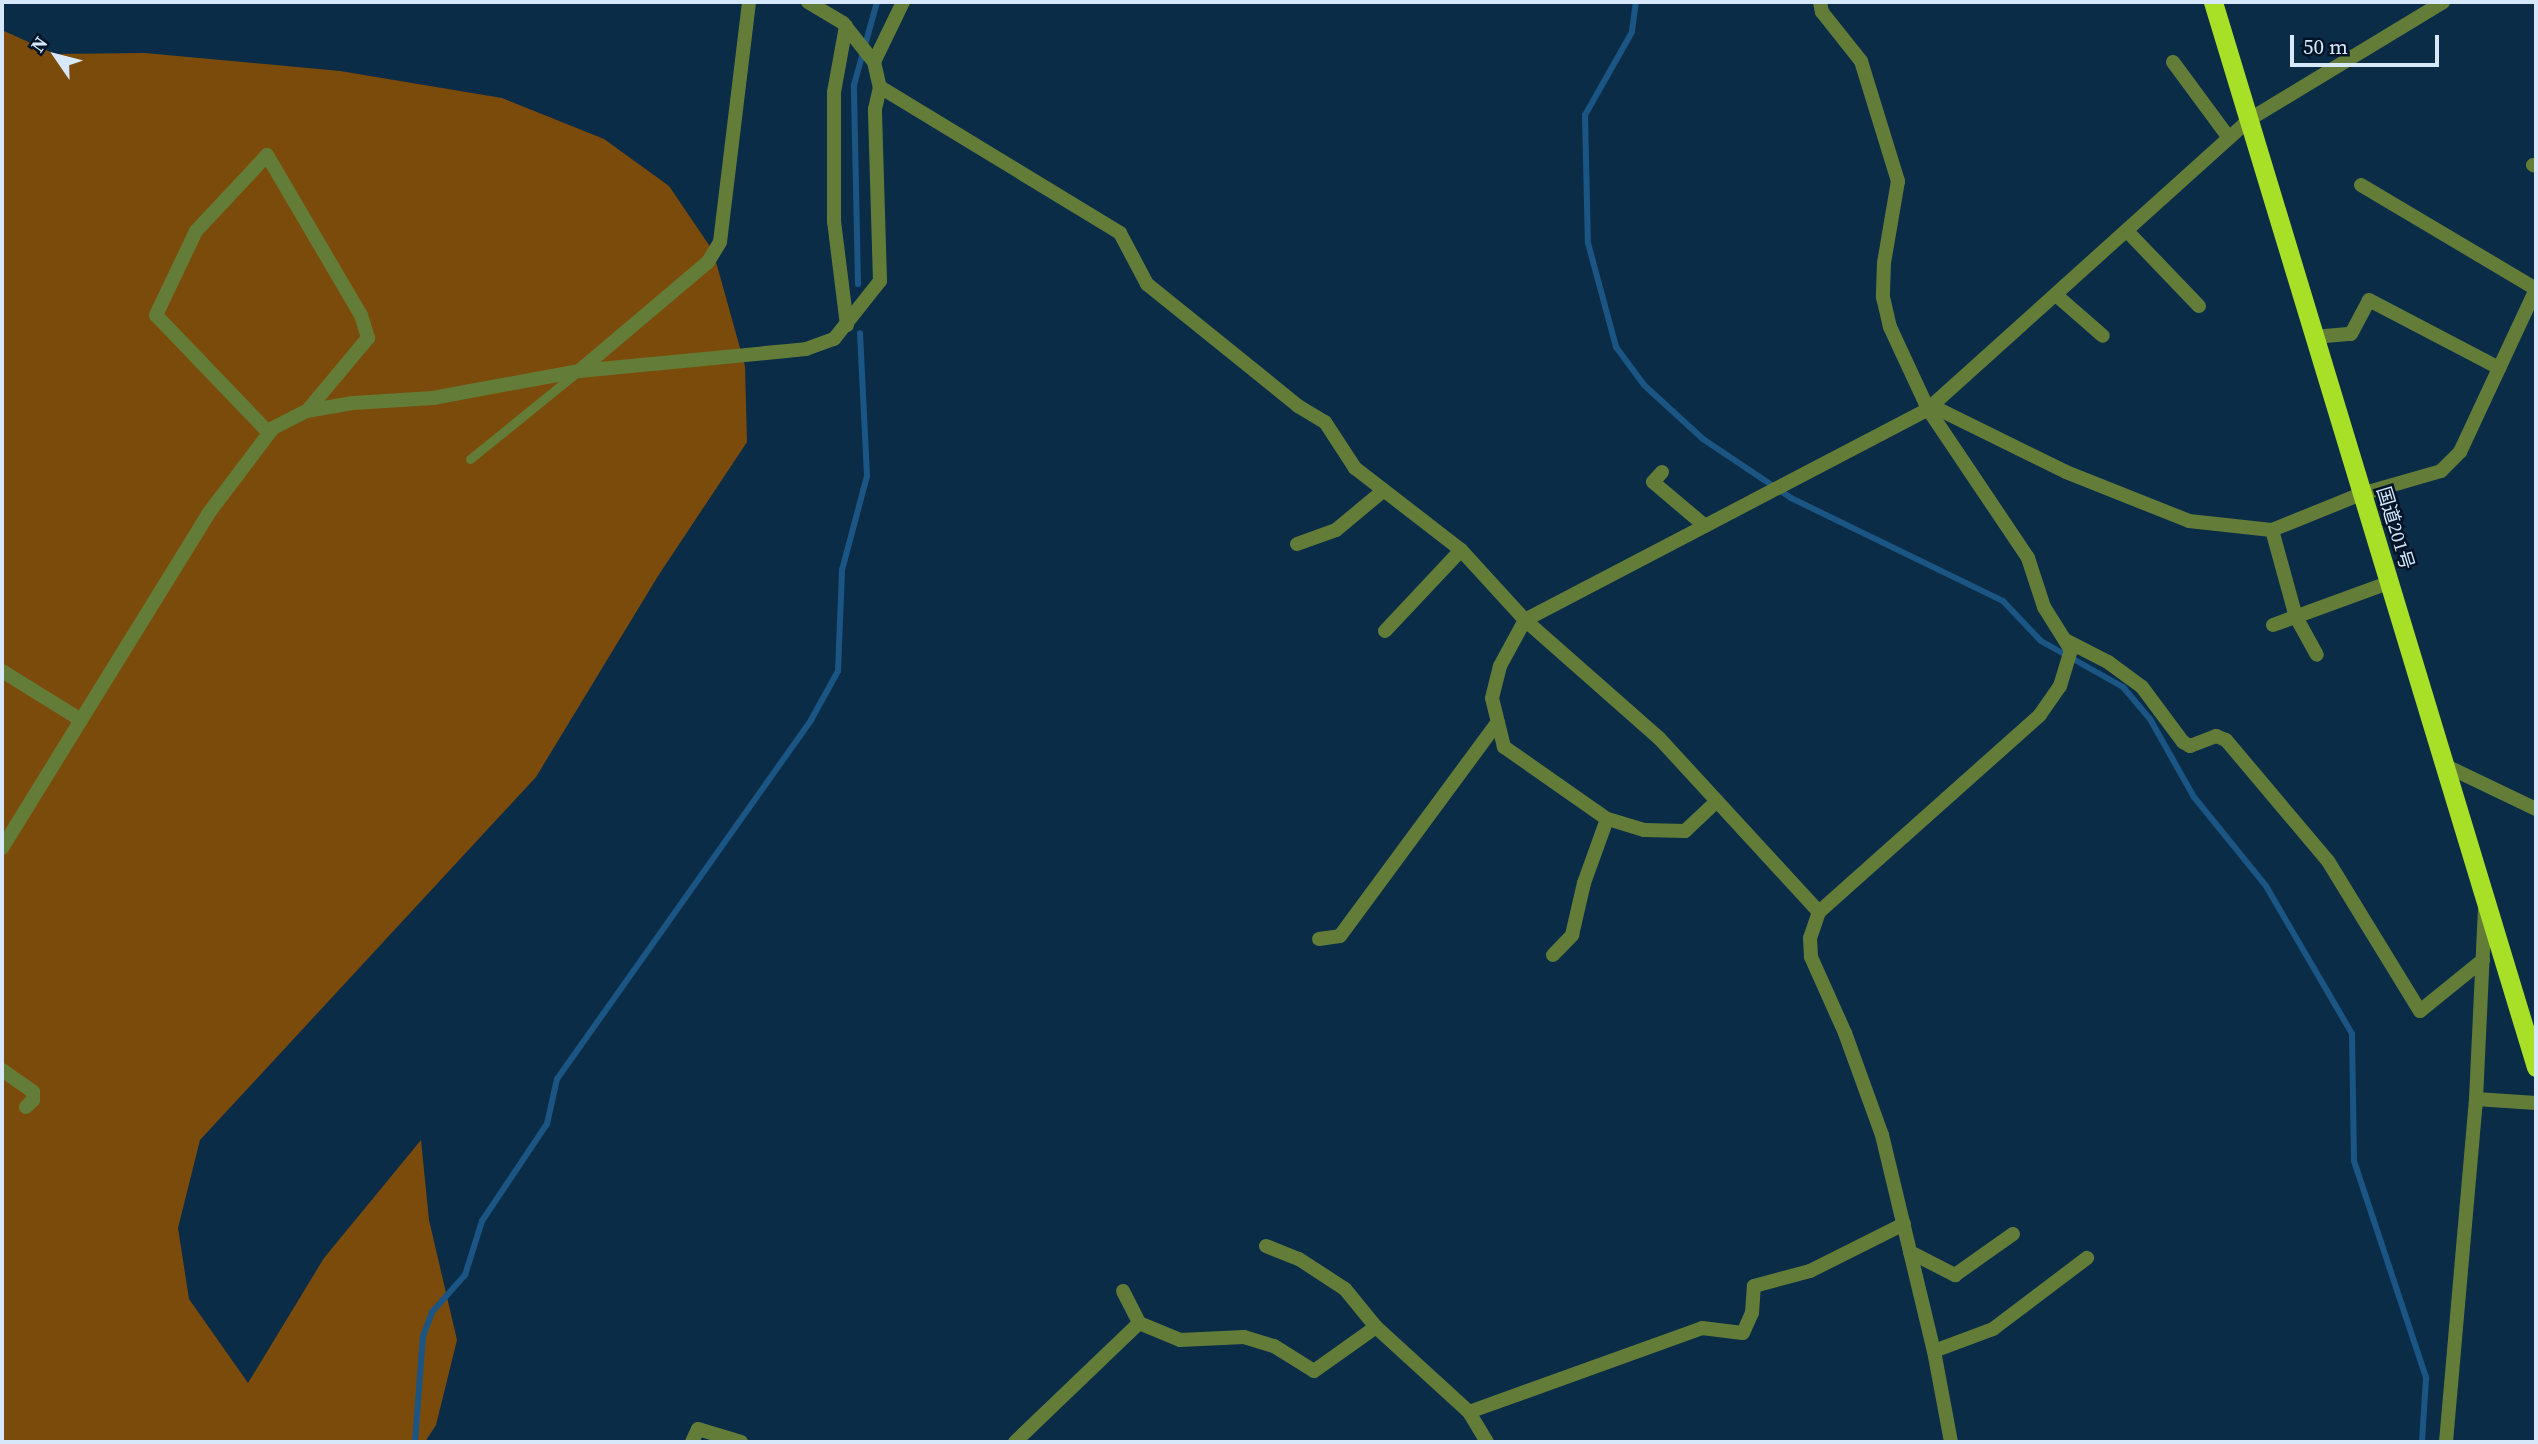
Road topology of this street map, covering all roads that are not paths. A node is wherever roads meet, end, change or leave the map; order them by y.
1 (748, 2) edge
2 (808, 2) edge
3 (903, 2) edge
4 (1820, 2) edge
5 (2213, 2) edge
6 (2443, 2) edge
7 (850, 31) junction
8 (873, 61) junction
9 (2173, 62) dead end
10 (880, 87) junction
11 (2250, 118) junction
12 (2229, 138) junction
13 (2361, 185) dead end
14 (2127, 231) junction
15 (2536, 289) edge
16 (2056, 295) junction
17 (2199, 306) dead end
18 (847, 325) junction
19 (2103, 336) dead end
20 (2314, 337) junction
21 (2499, 368) junction
22 (579, 371) junction
23 (1930, 407) junction
24 (307, 411) junction
25 (269, 433) junction
26 (470, 459) dead end
27 (1662, 472) dead end
28 (1384, 490) junction
29 (2361, 494) junction
30 (1705, 526) junction
31 (2272, 530) junction
32 (1297, 544) dead end
33 (1461, 550) junction
34 (2388, 583) junction
35 (2296, 617) junction
36 (1525, 620) junction
37 (2273, 625) dead end
38 (1385, 631) dead end
39 (2069, 645) junction
40 (2317, 655) dead end
41 (2, 671) edge
42 (81, 720) junction
43 (1498, 722) junction
44 (2442, 764) junction
45 (1717, 801) junction
46 (2536, 808) edge
47 (1607, 819) junction
48 (2, 848) edge
49 (2485, 899) junction
50 (1819, 912) junction
51 (1319, 939) dead end
52 (1553, 955) dead end
53 (2483, 960) junction
54 (2536, 1067) edge
55 (2, 1070) edge
56 (2476, 1099) junction
57 (2536, 1103) edge
58 (26, 1108) dead end
59 (1904, 1224) junction
60 (2013, 1234) dead end
61 (1266, 1246) dead end
62 (1910, 1252) junction
63 (2087, 1258) dead end
64 (1123, 1291) dead end
65 (1139, 1323) junction
66 (1376, 1327) junction
67 (1934, 1351) junction
68 (1469, 1412) junction
69 (691, 1442) edge
70 (741, 1442) edge
71 (1015, 1442) edge
72 (1488, 1442) edge
73 (1951, 1442) edge
74 (2446, 1442) edge

1 - 22 street
2 - 7 street
3 - 8 street
4 - 23 street
5 - 11 highway, 国道201号
6 - 11 street
7 - 8 street
7 - 18 street
8 - 10 street
9 - 12 street
10 - 18 street
10 - 28 street
11 - 12 street
11 - 20 highway, 国道201号
12 - 14 street
13 - 15 street
14 - 16 street
14 - 17 street
15 - 21 street
16 - 19 street
16 - 23 street
18 - 22 street
20 - 21 street
20 - 29 highway, 国道201号
21 - 29 street
22 - 24 street
22 - 26 lane
23 - 30 street
23 - 31 street
23 - 39 street
24 - 25 street
24 - 25 street
25 - 42 street
27 - 30 street
28 - 32 street
28 - 33 street
29 - 31 street
29 - 34 highway, 国道201号
30 - 36 street
31 - 35 street
33 - 36 street
33 - 38 street
34 - 35 street
34 - 44 highway, 国道201号
35 - 37 street
35 - 40 street
36 - 43 street
36 - 45 street
39 - 50 street
39 - 53 street
41 - 42 street
42 - 48 street
43 - 47 street
43 - 51 street
44 - 46 street
44 - 49 highway, 国道201号
45 - 47 street
45 - 50 street
47 - 52 street
49 - 53 street
49 - 54 highway, 国道201号
50 - 59 street
53 - 56 street
55 - 58 street
56 - 57 street
56 - 74 street
59 - 62 street
59 - 68 street
60 - 62 street
61 - 66 street
62 - 67 street
63 - 67 street
64 - 65 street
65 - 66 street
65 - 71 street
66 - 68 street
67 - 73 street
68 - 72 street
69 - 70 street

